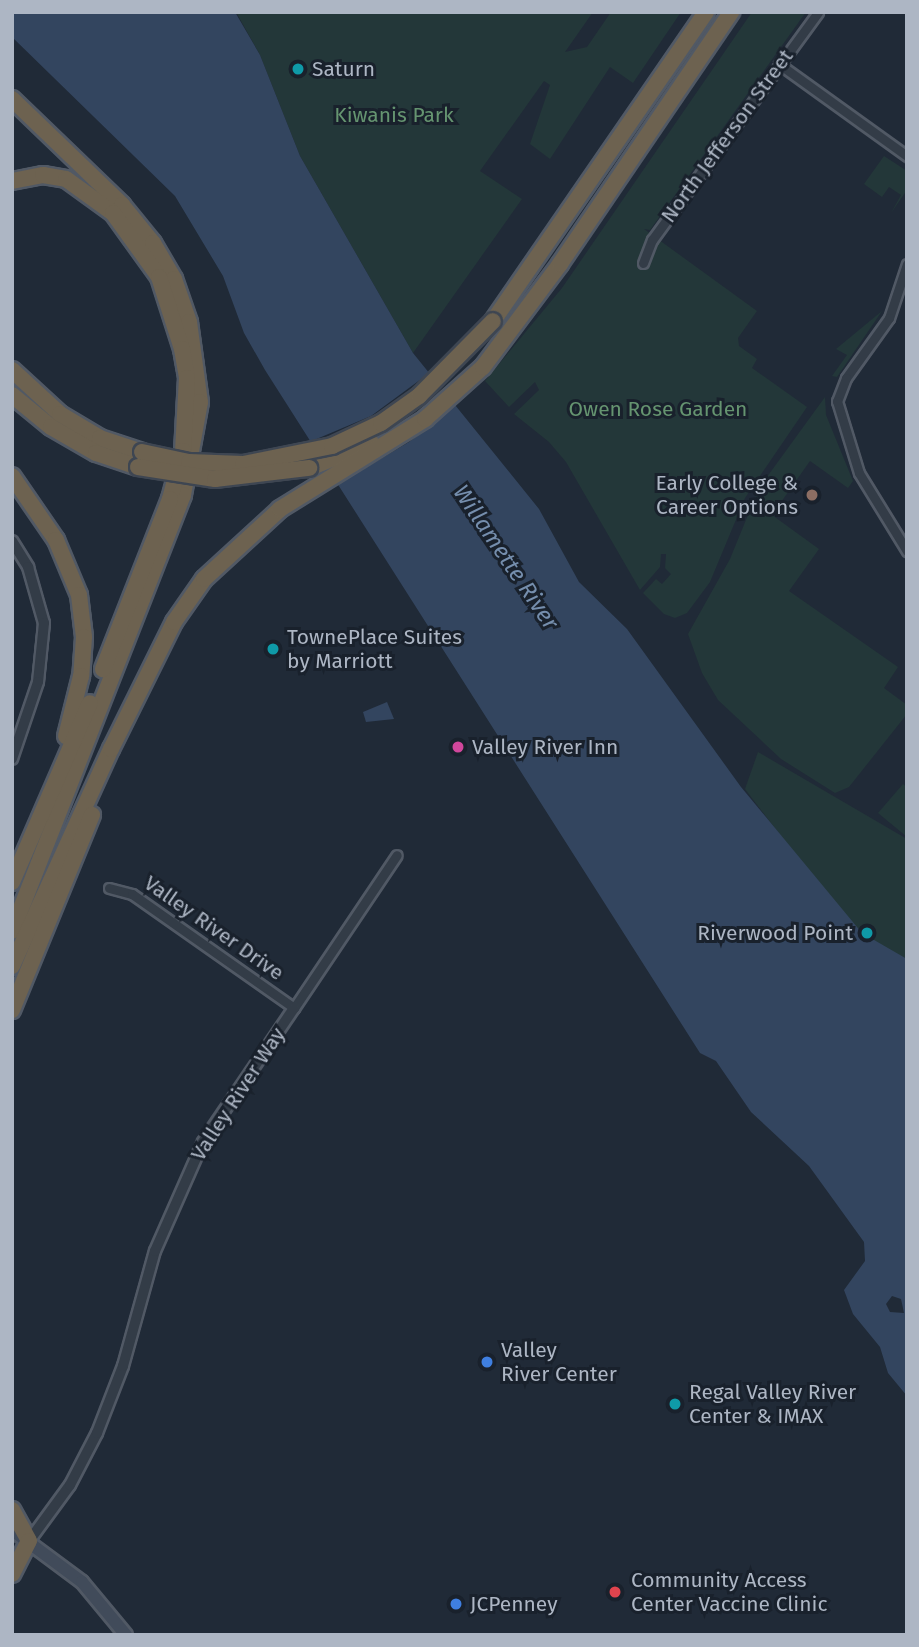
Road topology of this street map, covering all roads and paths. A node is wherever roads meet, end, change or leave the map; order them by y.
1 (706, 12) edge
2 (731, 12) edge
3 (818, 12) edge
4 (779, 64) junction
5 (12, 99) edge
6 (907, 156) edge
7 (12, 181) edge
8 (643, 263) dead end
9 (907, 264) edge
10 (504, 338) junction
11 (15, 371) edge
12 (12, 395) edge
13 (140, 460) junction
14 (12, 476) edge
15 (12, 541) edge
16 (907, 551) edge
17 (138, 699) junction
18 (12, 759) edge
19 (52, 786) junction
20 (397, 855) dead end
21 (12, 882) edge
22 (109, 888) dead end
23 (12, 931) edge
24 (12, 966) edge
25 (295, 1008) junction
26 (12, 1010) edge
27 (12, 1510) edge
28 (12, 1530) edge
29 (29, 1541) junction
30 (12, 1556) edge
31 (12, 1574) edge
32 (126, 1635) edge

1 - 13 highway, bridge
2 - 10 highway
3 - 4 street, North Jefferson Street
4 - 6 street
4 - 8 street, North Jefferson Street
5 - 23 highway
7 - 19 highway
9 - 16 street
10 - 13 highway, bridge
10 - 17 highway
11 - 13 highway
12 - 13 highway
14 - 19 highway
15 - 18 street
17 - 24 highway
17 - 26 highway
19 - 21 highway
20 - 25 street, Valley River Way
22 - 25 street, Valley River Drive
25 - 29 street, Valley River Way
27 - 29 highway
28 - 29 main road
29 - 30 highway
29 - 31 highway
29 - 32 main road

